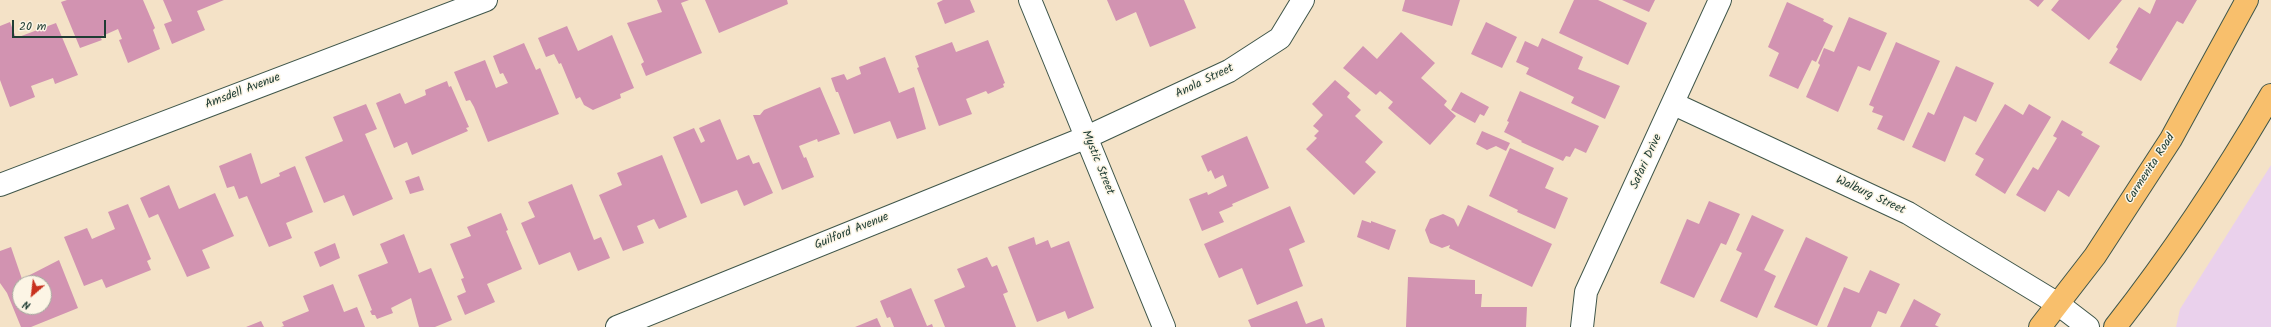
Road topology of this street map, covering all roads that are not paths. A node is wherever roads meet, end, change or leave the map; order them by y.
1 (486, 0) edge
2 (1030, 0) edge
3 (1303, 0) edge
4 (1720, 0) edge
5 (2247, 0) edge
6 (2271, 94) edge
7 (1674, 104) junction
8 (1087, 138) junction
9 (0, 185) edge
10 (2058, 304) junction
11 (617, 327) edge
12 (1164, 327) edge
13 (1582, 327) edge
14 (2040, 327) edge
15 (2088, 327) edge
16 (2115, 327) edge

1 - 9 street, Amsdell Avenue
2 - 8 street, Mystic Street
3 - 8 street, Anola Street
4 - 7 street, Safari Drive
5 - 10 main road, Carmenita Road
6 - 16 main road
7 - 10 street, Walburg Street
7 - 13 street, Safari Drive
8 - 11 street, Guilford Avenue
8 - 12 street, Mystic Street
10 - 14 main road, Carmenita Road
10 - 15 street, Walburg Street

